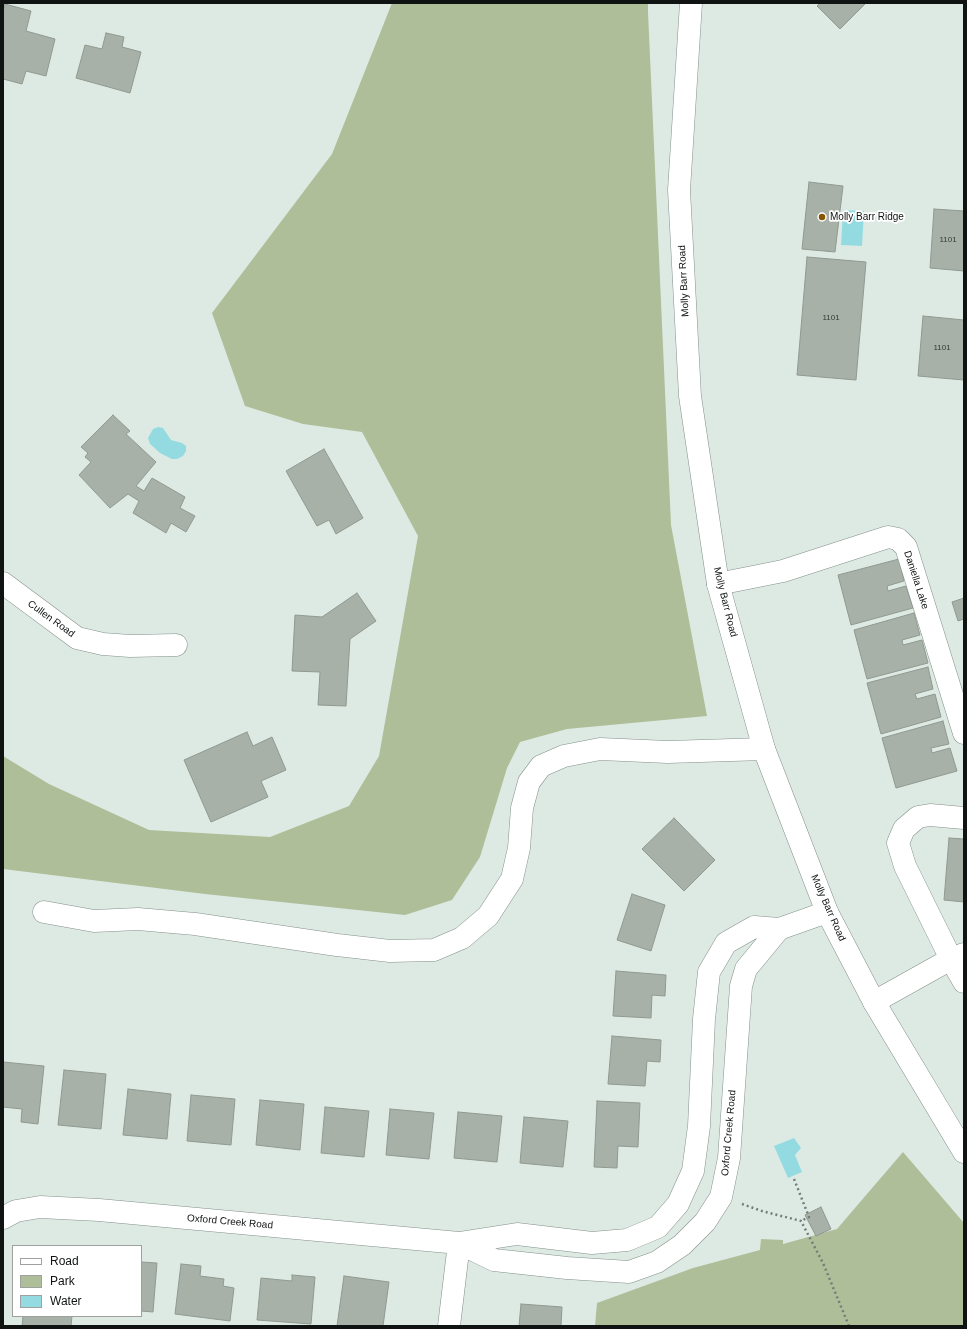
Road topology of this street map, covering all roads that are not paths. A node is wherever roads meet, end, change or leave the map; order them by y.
1 (691, 3) edge
2 (3, 583) edge
3 (718, 584) junction
4 (176, 645) dead end
5 (964, 733) edge
6 (764, 749) junction
7 (964, 818) edge
8 (44, 912) dead end
9 (827, 912) junction
10 (779, 929) junction
11 (957, 956) edge
12 (964, 982) edge
13 (874, 1002) junction
14 (964, 1152) edge
15 (692, 1174) junction
16 (723, 1188) junction
17 (3, 1218) edge
18 (458, 1243) junction
19 (449, 1326) edge

1 - 3 street, Molly Barr Road
2 - 4 street, Cullen Road
3 - 5 street, Daniella Lake
3 - 6 street, Molly Barr Road
6 - 8 street
6 - 9 street, Molly Barr Road
7 - 11 street
9 - 10 street, Oxford Creek Road
9 - 13 street, Molly Barr Road
10 - 15 street, Oxford Creek Road
10 - 16 street, Oxford Creek Road
11 - 12 street
11 - 13 street
13 - 14 street, Molly Barr Road
15 - 16 street
15 - 18 street, Oxford Creek Road
16 - 18 street, Oxford Creek Road
17 - 18 street, Oxford Creek Road
18 - 19 street

